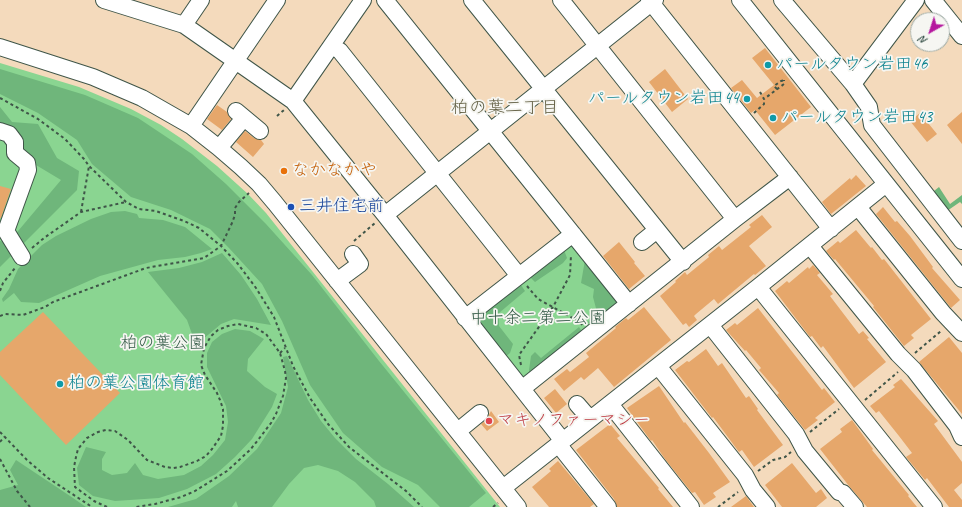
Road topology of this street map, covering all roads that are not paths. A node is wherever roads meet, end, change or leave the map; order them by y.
1 (104, 0) edge
2 (201, 0) edge
3 (277, 0) edge
4 (363, 0) edge
5 (386, 0) edge
6 (472, 0) edge
7 (561, 0) edge
8 (740, 0) edge
9 (782, 0) edge
10 (916, 0) edge
11 (933, 0) edge
12 (652, 1) edge
13 (184, 25) junction
14 (962, 36) edge
15 (597, 45) junction
16 (332, 46) junction
17 (0, 48) edge
18 (235, 60) junction
19 (853, 84) junction
20 (544, 88) junction
21 (293, 101) junction
22 (191, 126) junction
23 (0, 131) edge
24 (260, 131) dead end
25 (491, 131) junction
26 (219, 148) junction
27 (438, 173) junction
28 (790, 177) junction
29 (886, 184) junction
30 (858, 207) junction
31 (385, 215) junction
32 (735, 218) junction
33 (830, 229) junction
34 (657, 230) junction
35 (573, 234) junction
36 (962, 241) edge
37 (642, 242) dead end
38 (810, 246) junction
39 (351, 249) road end
40 (22, 257) road end
41 (683, 262) junction
42 (522, 279) junction
43 (962, 279) edge
44 (337, 281) junction
45 (758, 287) junction
46 (629, 304) junction
47 (465, 318) junction
48 (710, 325) junction
49 (962, 333) edge
50 (658, 366) junction
51 (523, 388) junction
52 (577, 404) dead end
53 (610, 404) junction
54 (480, 413) dead end
55 (590, 419) junction
56 (458, 431) junction
57 (962, 437) edge
58 (560, 442) junction
59 (503, 488) junction
60 (518, 507) edge
61 (608, 507) edge
62 (691, 507) edge
63 (767, 507) edge
64 (855, 507) edge
65 (934, 507) edge

1 - 13 street
2 - 13 street
3 - 18 street
4 - 16 street
5 - 25 street
6 - 20 street
7 - 15 street
8 - 29 street
9 - 19 street
10 - 19 street
11 - 14 street
12 - 15 street
12 - 28 street
13 - 18 street
15 - 20 street
15 - 32 street
16 - 21 street
16 - 27 street
17 - 22 street
18 - 21 street
18 - 22 street
19 - 36 street
20 - 25 street
20 - 34 street
21 - 31 street
22 - 26 street
23 - 40 street
24 - 26 street
25 - 27 street
25 - 35 street
26 - 44 street
27 - 31 street
27 - 42 street
28 - 32 street
28 - 33 street
29 - 30 street
29 - 43 street
30 - 33 street
30 - 49 street
31 - 47 street
32 - 41 street
33 - 38 street
34 - 37 street
34 - 41 street
35 - 42 street
35 - 46 street
38 - 45 street
38 - 57 street
39 - 44 street
41 - 46 street
42 - 47 street
44 - 56 street
45 - 48 street
45 - 65 street
46 - 51 street
47 - 51 street
48 - 50 street
48 - 64 street
50 - 53 street
50 - 63 street
51 - 58 street
52 - 55 street
53 - 55 street
53 - 62 street
54 - 56 street
55 - 58 street
56 - 59 street
58 - 59 street
58 - 61 street
59 - 60 street

